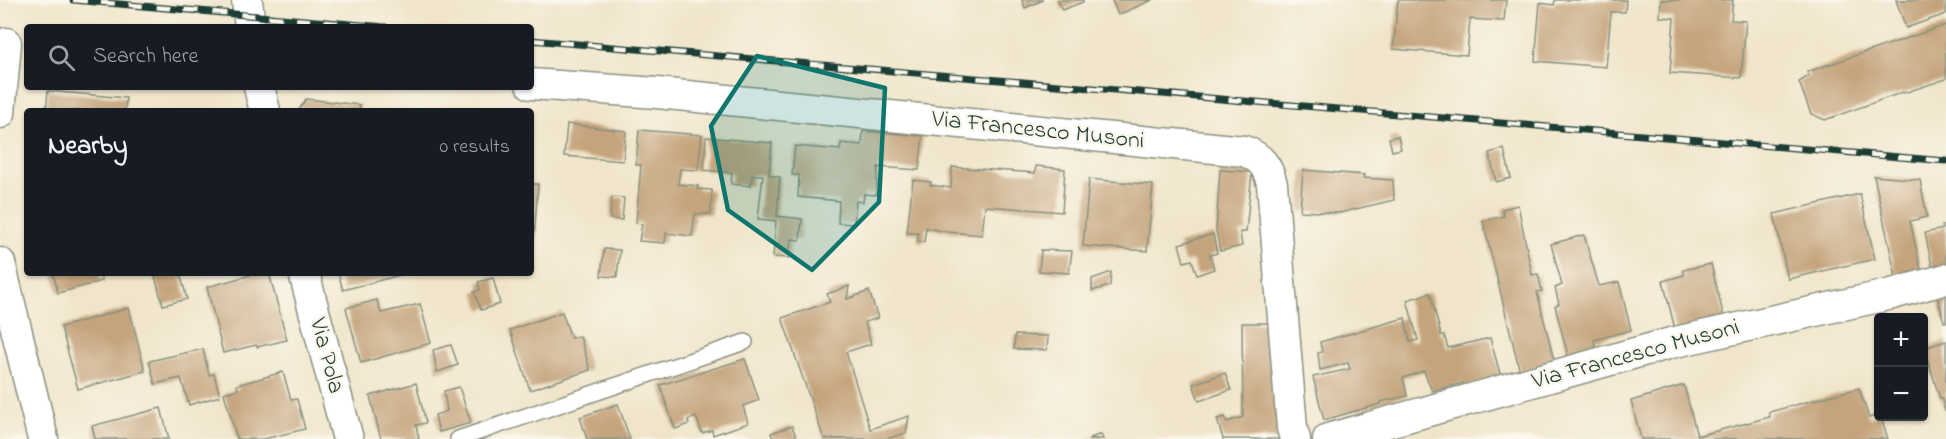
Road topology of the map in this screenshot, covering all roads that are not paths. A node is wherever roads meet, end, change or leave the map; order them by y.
1 (247, 0) edge
2 (250, 24) edge
3 (11, 44) edge
4 (534, 84) edge
5 (260, 90) edge
6 (264, 108) edge
7 (0, 113) edge
8 (0, 263) edge
9 (305, 276) edge
10 (1946, 279) edge
11 (746, 342) dead end
12 (43, 439) edge
13 (348, 439) edge
14 (458, 439) edge
15 (1295, 439) edge
16 (1328, 439) edge

1 - 2 street
3 - 7 street
4 - 15 street, Via Francesco Musoni
5 - 6 street
8 - 12 street
9 - 13 street, Via Pola
10 - 16 street, Via Francesco Musoni
11 - 14 lane

